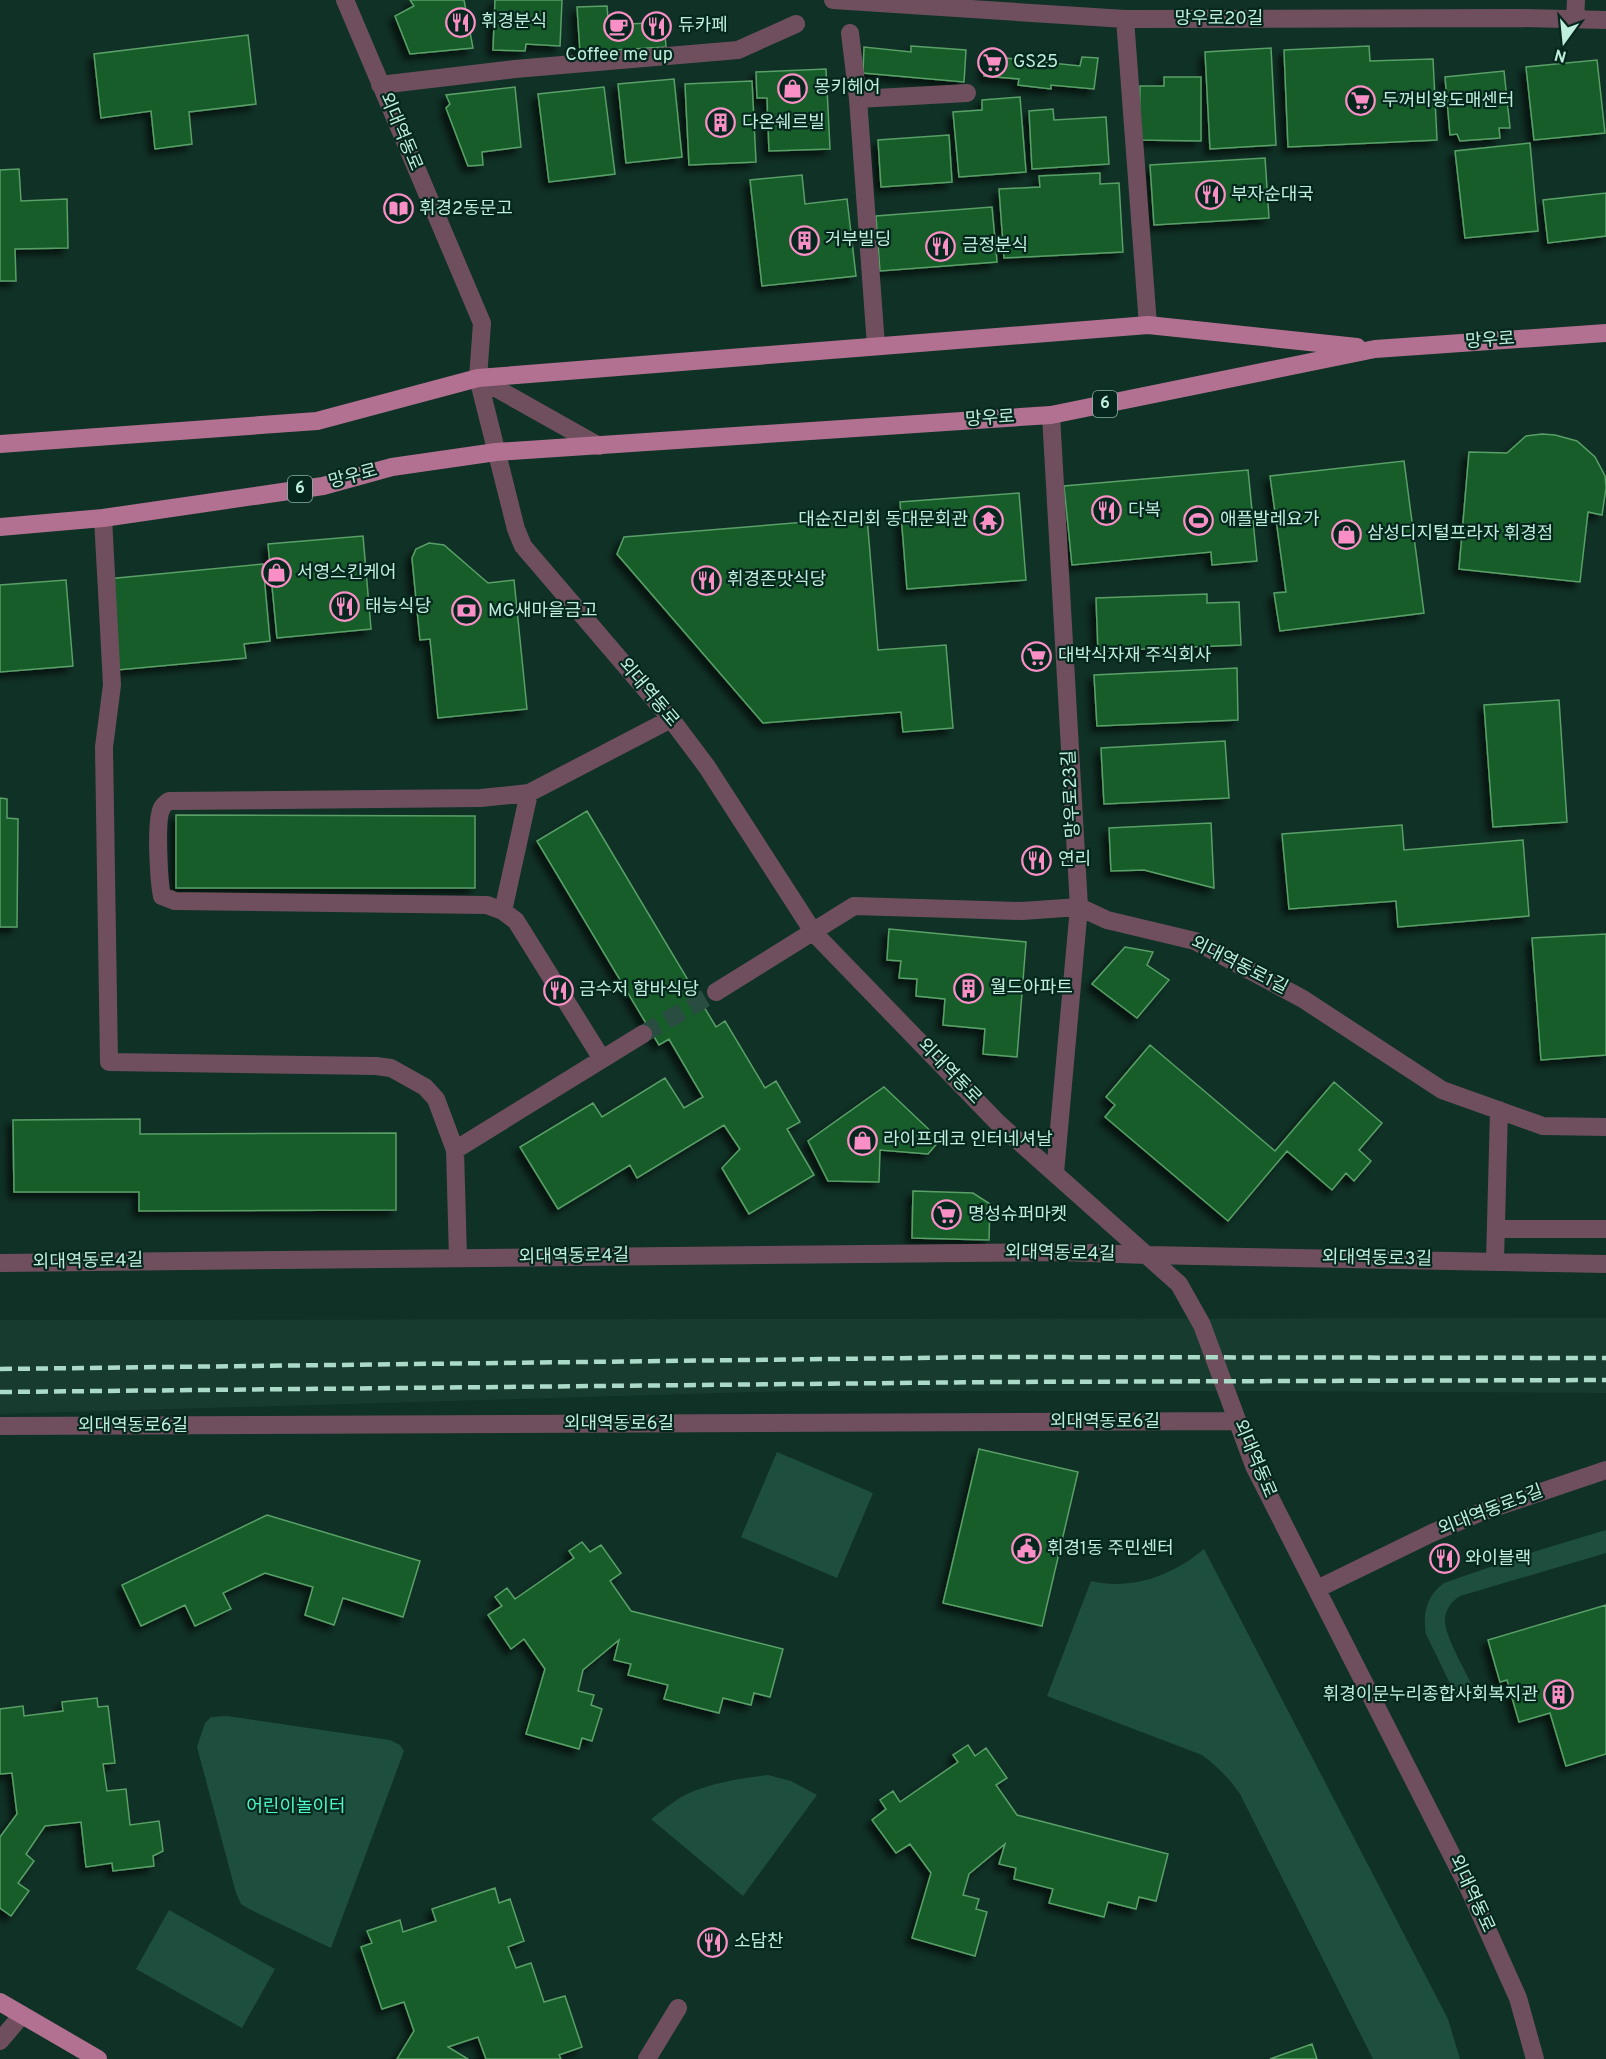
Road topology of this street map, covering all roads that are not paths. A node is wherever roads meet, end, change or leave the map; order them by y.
1 (345, 0) edge
2 (832, 0) edge
3 (1576, 0) edge
4 (1125, 19) junction
5 (1575, 19) junction
6 (1606, 20) edge
7 (796, 24) dead end
8 (850, 33) dead end
9 (380, 85) junction
10 (967, 93) dead end
11 (858, 99) junction
12 (1148, 325) junction
13 (1606, 333) edge
14 (876, 346) junction
15 (1375, 349) junction
16 (478, 378) junction
17 (1051, 415) junction
18 (0, 444) edge
19 (600, 446) junction
20 (496, 452) junction
21 (103, 518) junction
22 (0, 527) edge
23 (671, 719) junction
24 (529, 793) junction
25 (1079, 907) junction
26 (503, 911) junction
27 (814, 933) junction
28 (716, 992) tunnel mouth
29 (644, 1034) tunnel mouth
30 (602, 1059) junction
31 (1499, 1110) junction
32 (1606, 1127) edge
33 (455, 1150) junction
34 (1055, 1173) junction
35 (1496, 1229) junction
36 (1606, 1229) edge
37 (1147, 1256) junction
38 (458, 1258) junction
39 (1495, 1262) junction
40 (0, 1263) edge
41 (1606, 1264) edge
42 (1237, 1421) junction
43 (0, 1426) edge
44 (1606, 1470) edge
45 (1317, 1589) junction
46 (0, 2002) edge
47 (678, 2008) dead end
48 (22, 2015) junction
49 (0, 2041) edge
50 (98, 2059) edge
51 (647, 2059) edge
52 (1535, 2059) edge

1 - 9 street, 외대역동로
2 - 4 street, 망우로20길
3 - 5 street
4 - 5 street, 망우로20길
4 - 12 street
5 - 6 street, 망우로20길
7 - 9 street, 외대역동로
8 - 11 street
9 - 16 street, 외대역동로
10 - 11 street
11 - 14 street
12 - 14 main road, 망우로 / 6
12 - 15 main road, 망우로 / 6
13 - 15 main road, 망우로 / 6
14 - 16 main road, 망우로 / 6
15 - 17 main road, 망우로 / 6
16 - 18 main road, 망우로 / 6
16 - 19 street
16 - 20 street, 외대역동로
17 - 19 main road, 망우로 / 6
17 - 25 street, 망우로23길
19 - 20 main road, 망우로 / 6
20 - 21 main road, 망우로 / 6
20 - 23 street, 외대역동로
21 - 22 main road, 망우로 / 6
21 - 33 street
23 - 24 street
23 - 27 street, 외대역동로
24 - 26 street
24 - 26 street
25 - 27 street, 외대역동로1길
25 - 31 street, 외대역동로1길
25 - 34 street, 망우로23길
26 - 30 street
27 - 28 street, 외대역동로1길
27 - 34 street, 외대역동로
29 - 30 street
30 - 33 street
31 - 32 street, 외대역동로1길
31 - 35 street
33 - 38 street
34 - 37 street, 외대역동로
35 - 36 street
35 - 39 street
37 - 38 street, 외대역동로4길
37 - 39 street, 외대역동로3길
37 - 42 street, 외대역동로
38 - 40 street, 외대역동로4길
39 - 41 street, 외대역동로3길
42 - 43 street, 외대역동로6길
42 - 45 street, 외대역동로
44 - 45 street, 외대역동로5길
45 - 52 street, 외대역동로
46 - 48 main road
47 - 51 street
48 - 49 street
48 - 50 main road

